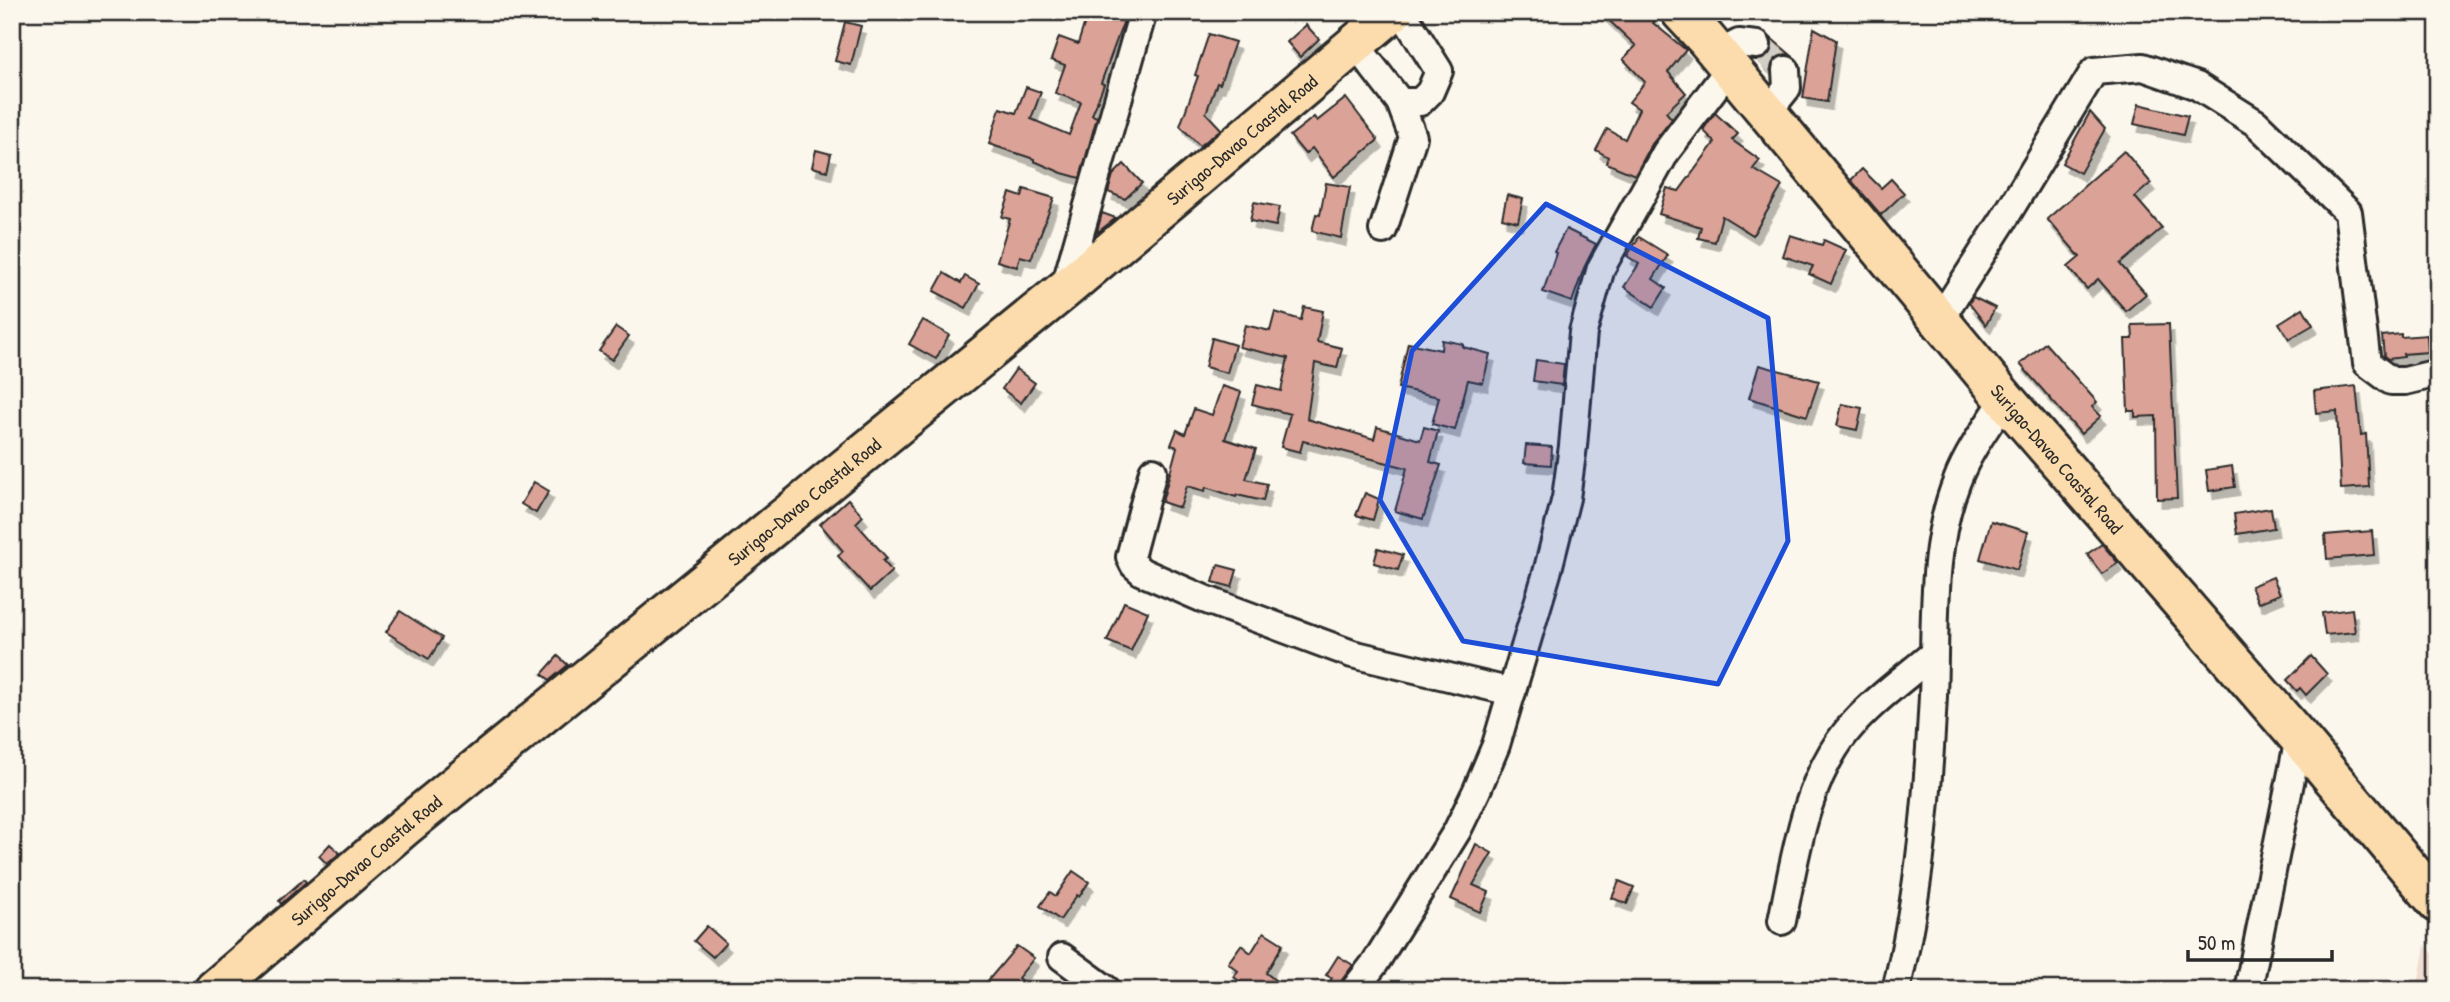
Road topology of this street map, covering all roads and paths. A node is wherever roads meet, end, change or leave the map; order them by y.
1 (1143, 12) edge
2 (1393, 12) edge
3 (1402, 12) edge
4 (1716, 39) edge
5 (1355, 44) junction
6 (1786, 70) dead end
7 (1400, 102) junction
8 (1767, 113) junction
9 (1383, 230) dead end
10 (1064, 290) junction
11 (1940, 319) junction
12 (2438, 373) edge
13 (2005, 399) junction
14 (1153, 471) dead end
15 (1934, 653) junction
16 (1512, 692) junction
17 (2299, 738) junction
18 (2438, 903) edge
19 (1782, 921) dead end
20 (1062, 957) dead end
21 (214, 990) edge
22 (1107, 990) edge
23 (1354, 990) edge
24 (1896, 990) edge
25 (2248, 990) edge

1 - 10 street
2 - 5 highway, Surigao-Davao Coastal Road
3 - 7 street
4 - 8 highway, Surigao-Davao Coastal Road
4 - 16 street
5 - 7 street
5 - 10 highway, Surigao-Davao Coastal Road
6 - 8 street
7 - 9 street
8 - 11 highway, Surigao-Davao Coastal Road
10 - 21 highway, Surigao-Davao Coastal Road
11 - 12 street
11 - 13 highway, Surigao-Davao Coastal Road
13 - 15 street
13 - 17 highway, Surigao-Davao Coastal Road
14 - 16 street
15 - 19 street
15 - 24 street
16 - 23 street
17 - 18 highway, Surigao-Davao Coastal Road
17 - 25 street
20 - 22 street

